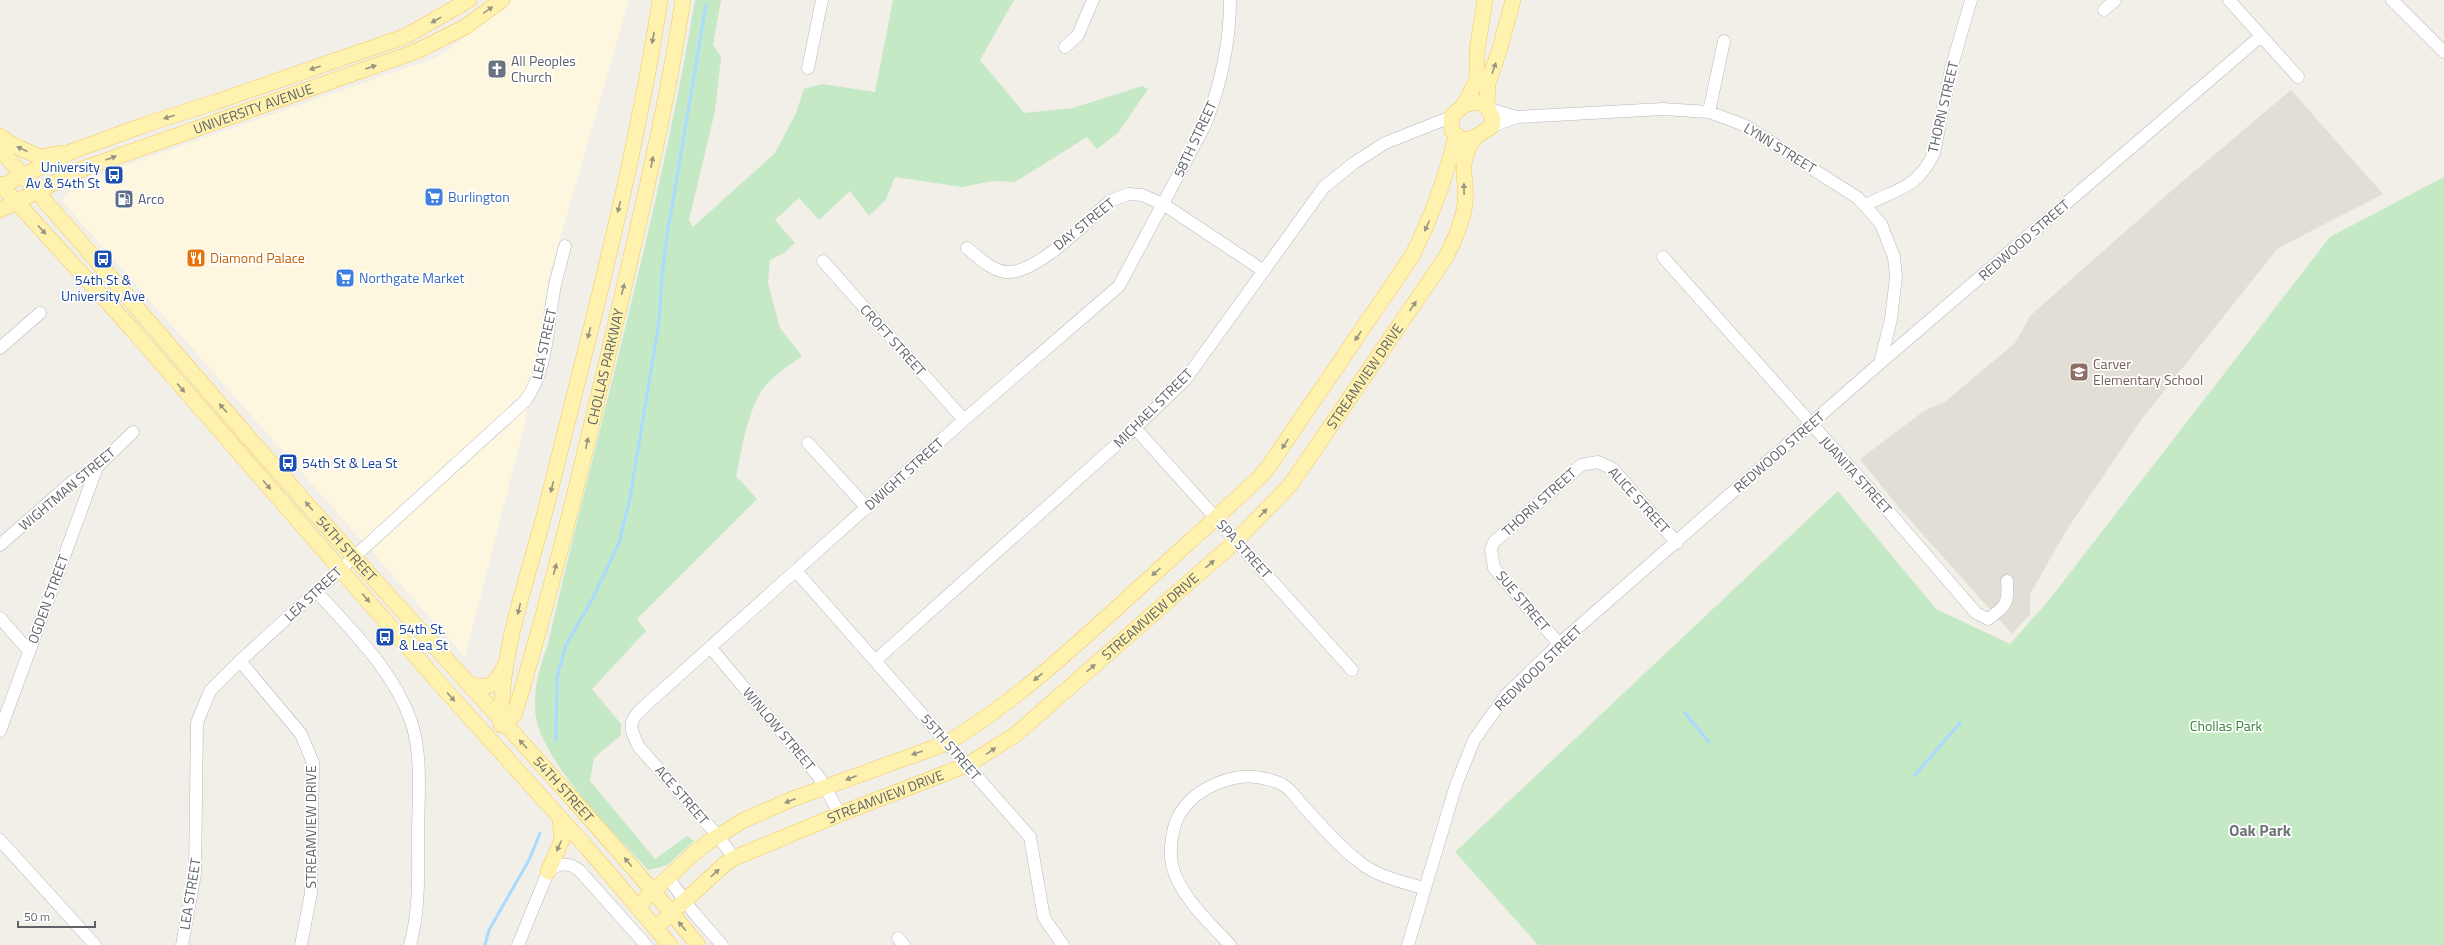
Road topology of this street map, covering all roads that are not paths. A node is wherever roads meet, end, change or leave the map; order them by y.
1 (469, 0) edge
2 (502, 0) edge
3 (660, 0) edge
4 (683, 0) edge
5 (822, 0) edge
6 (1093, 0) edge
7 (1230, 0) edge
8 (1485, 0) edge
9 (1513, 0) edge
10 (1971, 0) edge
11 (2115, 0) edge
12 (2229, 0) edge
13 (2392, 0) edge
14 (2104, 10) dead end
15 (2261, 36) junction
16 (1724, 41) dead end
17 (1065, 47) dead end
18 (2444, 52) edge
19 (808, 68) dead end
20 (2298, 78) dead end
21 (1464, 105) junction
22 (1488, 107) junction
23 (1709, 112) junction
24 (1517, 117) junction
25 (1451, 118) junction
26 (1492, 126) junction
27 (1425, 129) junction
28 (1455, 135) junction
29 (0, 136) edge
30 (1474, 138) junction
31 (0, 149) edge
32 (73, 151) junction
33 (24, 176) junction
34 (1, 186) edge
35 (38, 192) junction
36 (16, 202) junction
37 (1163, 204) junction
38 (1866, 205) junction
39 (0, 210) edge
40 (565, 246) dead end
41 (967, 248) dead end
42 (1663, 257) dead end
43 (823, 261) dead end
44 (1264, 271) junction
45 (40, 313) dead end
46 (147, 347) junction
47 (0, 348) edge
48 (184, 363) junction
49 (1879, 364) junction
50 (964, 420) junction
51 (1811, 424) junction
52 (1135, 428) junction
53 (133, 432) dead end
54 (808, 443) dead end
55 (1598, 462) joint
56 (97, 467) junction
57 (867, 508) junction
58 (1216, 518) junction
59 (1236, 541) junction
60 (1677, 543) junction
61 (0, 545) edge
62 (354, 556) junction
63 (1492, 556) joint
64 (341, 569) junction
65 (796, 571) junction
66 (2007, 581) dead end
67 (316, 592) junction
68 (0, 618) edge
69 (1559, 644) junction
70 (711, 648) junction
71 (29, 651) junction
72 (240, 660) junction
73 (508, 660) junction
74 (876, 660) junction
75 (1352, 670) dead end
76 (465, 681) junction
77 (501, 722) junction
78 (0, 731) edge
79 (631, 731) joint
80 (947, 743) junction
81 (502, 753) junction
82 (967, 766) junction
83 (826, 788) junction
84 (840, 814) junction
85 (560, 819) junction
86 (718, 836) junction
87 (0, 840) edge
88 (734, 858) junction
89 (548, 872) junction
90 (668, 878) junction
91 (1423, 888) junction
92 (653, 892) junction
93 (685, 899) junction
94 (637, 907) junction
95 (670, 913) junction
96 (655, 928) junction
97 (693, 943) edge
98 (95, 945) edge
99 (182, 945) edge
100 (301, 945) edge
101 (410, 945) edge
102 (518, 945) edge
103 (646, 945) edge
104 (670, 945) edge
105 (722, 945) edge
106 (1063, 945) edge
107 (1230, 945) edge
108 (1408, 945) edge

1 -> 32 main road, UNIVERSITY AVENUE
35 -> 2 main road, UNIVERSITY AVENUE
3 -> 73 main road, CHOLLAS PARKWAY
77 -> 4 main road, CHOLLAS PARKWAY
5 - 19 street
6 - 17 street
7 - 37 street, 58TH STREET
8 - 21 main road
22 -> 9 main road
10 - 38 street, THORN STREET
11 - 14 street
12 - 15 street
13 - 18 street
15 - 20 street
15 - 49 street, REDWOOD STREET
16 - 23 street
21 - 22 main road
21 - 25 main road
22 - 24 street, LYNN STREET
22 - 26 main road
23 - 24 street, LYNN STREET
23 - 38 street, LYNN STREET
24 - 26 street, LYNN STREET
25 - 27 street, MICHAEL STREET
25 - 28 main road
26 - 30 main road
27 - 28 street, MICHAEL STREET
27 - 44 street, MICHAEL STREET
28 - 30 main road
28 -> 58 main road, STREAMVIEW DRIVE
32 -> 29 main road
59 -> 30 main road, STREAMVIEW DRIVE
31 - 33 main road, 54TH STREET
32 - 33 main road, UNIVERSITY AVENUE
33 - 34 main road, UNIVERSITY AVENUE
33 - 35 main road, 54TH STREET
34 - 36 main road, 54TH STREET
35 - 36 main road, UNIVERSITY AVENUE
35 - 48 main road, 54TH STREET
36 - 39 main road, UNIVERSITY AVENUE
36 -> 46 main road, 54TH STREET
37 - 41 street, DAY STREET
37 - 44 street, DAY STREET
37 - 50 street, DWIGHT STREET
38 - 49 street, LYNN STREET
40 - 62 street, LEA STREET
42 - 51 street, JUANITA STREET
43 - 50 street, CROFT STREET
44 - 52 street, MICHAEL STREET
45 - 47 street
46 - 48 main road
46 -> 64 main road, 54TH STREET
62 -> 48 main road, 54TH STREET
49 - 51 street, REDWOOD STREET
50 - 57 street, DWIGHT STREET
51 - 60 street, REDWOOD STREET
51 - 66 street, JUANITA STREET
52 - 58 street, SPA STREET
52 - 74 street, MICHAEL STREET
53 - 56 street, WIGHTMAN STREET
54 - 57 street
55 - 60 street, ALICE STREET
55 - 63 street, THORN STREET
56 - 61 street, WIGHTMAN STREET
56 - 71 street, OGDEN STREET
57 - 65 street, DWIGHT STREET
58 - 59 street, SPA STREET
58 -> 80 main road, STREAMVIEW DRIVE
59 - 75 street, SPA STREET
82 -> 59 main road, STREAMVIEW DRIVE
60 - 69 street, REDWOOD STREET
62 - 64 street, LEA STREET
62 - 76 main road, 54TH STREET
63 - 69 street, SUE STREET
64 - 67 street, LEA STREET
64 -> 81 main road, 54TH STREET
65 - 70 street, DWIGHT STREET
65 - 74 street, 55TH STREET
67 - 72 street, LEA STREET
67 - 101 street
68 - 71 street
69 - 91 street, REDWOOD STREET
70 - 79 street, DWIGHT STREET
70 - 83 street, WINLOW STREET
71 - 78 street, OGDEN STREET
72 - 99 street, LEA STREET
72 - 100 street, STREAMVIEW DRIVE
73 - 76 main road
73 - 77 main road, CHOLLAS PARKWAY
74 - 80 street, 55TH STREET
76 - 77 main road, 54TH STREET
77 - 81 main road, CHOLLAS PARKWAY
92 -> 77 main road, 54TH STREET
79 - 86 street, ACE STREET
80 - 82 street, 55TH STREET
80 -> 83 main road, STREAMVIEW DRIVE
81 - 85 main road, 54TH STREET
82 - 84 main road, STREAMVIEW DRIVE
82 - 106 street, 55TH STREET
83 - 84 street, WINLOW STREET
83 -> 86 main road, STREAMVIEW DRIVE
84 - 88 main road, STREAMVIEW DRIVE
85 -> 89 main road
85 - 94 main road, 54TH STREET
86 - 88 street, ACE STREET
86 - 90 main road, STREAMVIEW DRIVE
87 - 98 street
93 -> 88 main road, STREAMVIEW DRIVE
89 - 102 street
89 - 103 street
90 - 92 main road, STREAMVIEW DRIVE
90 - 93 street
91 - 107 street
91 - 108 street, REDWOOD STREET
92 - 94 main road, STREAMVIEW DRIVE
92 - 95 main road, 54TH STREET
93 - 95 main road, STREAMVIEW DRIVE
93 - 105 street
94 - 96 main road, 54TH STREET
95 - 96 main road, STREAMVIEW DRIVE
97 -> 95 main road, 54TH STREET
96 - 104 main road, 54TH STREET

